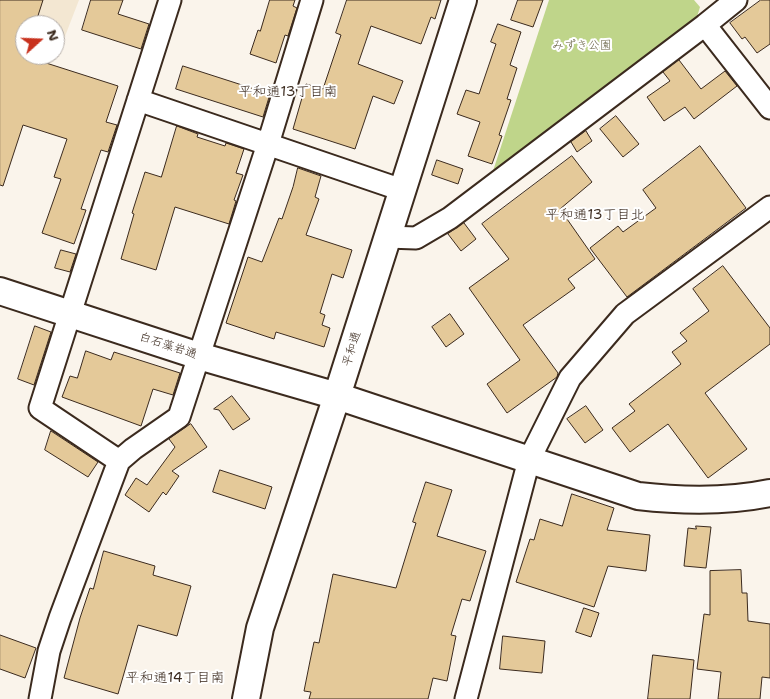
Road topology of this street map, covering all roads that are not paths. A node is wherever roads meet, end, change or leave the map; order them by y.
1 (170, 0) edge
2 (312, 0) edge
3 (463, 0) edge
4 (736, 0) edge
5 (710, 13) edge
6 (138, 100) junction
7 (770, 108) edge
8 (268, 144) junction
9 (402, 190) junction
10 (770, 207) edge
11 (387, 237) junction
12 (0, 291) edge
13 (70, 315) junction
14 (199, 356) junction
15 (337, 396) junction
16 (529, 460) junction
17 (120, 461) junction
18 (770, 492) edge
19 (40, 699) edge
20 (246, 699) edge
21 (466, 699) edge

1 - 6 street
2 - 8 street
3 - 9 street, 平和通
4 - 5 street
5 - 7 street
5 - 11 street
6 - 8 street
6 - 13 street
8 - 9 street
8 - 14 street
9 - 11 street, 平和通
10 - 16 street
11 - 15 street, 平和通
12 - 13 street, 白石藻岩通
13 - 14 street, 白石藻岩通
13 - 17 street
14 - 15 street, 白石藻岩通
14 - 17 street
15 - 16 street, 白石藻岩通
15 - 20 street, 平和通
16 - 18 street, 白石藻岩通
16 - 21 street
17 - 19 street

